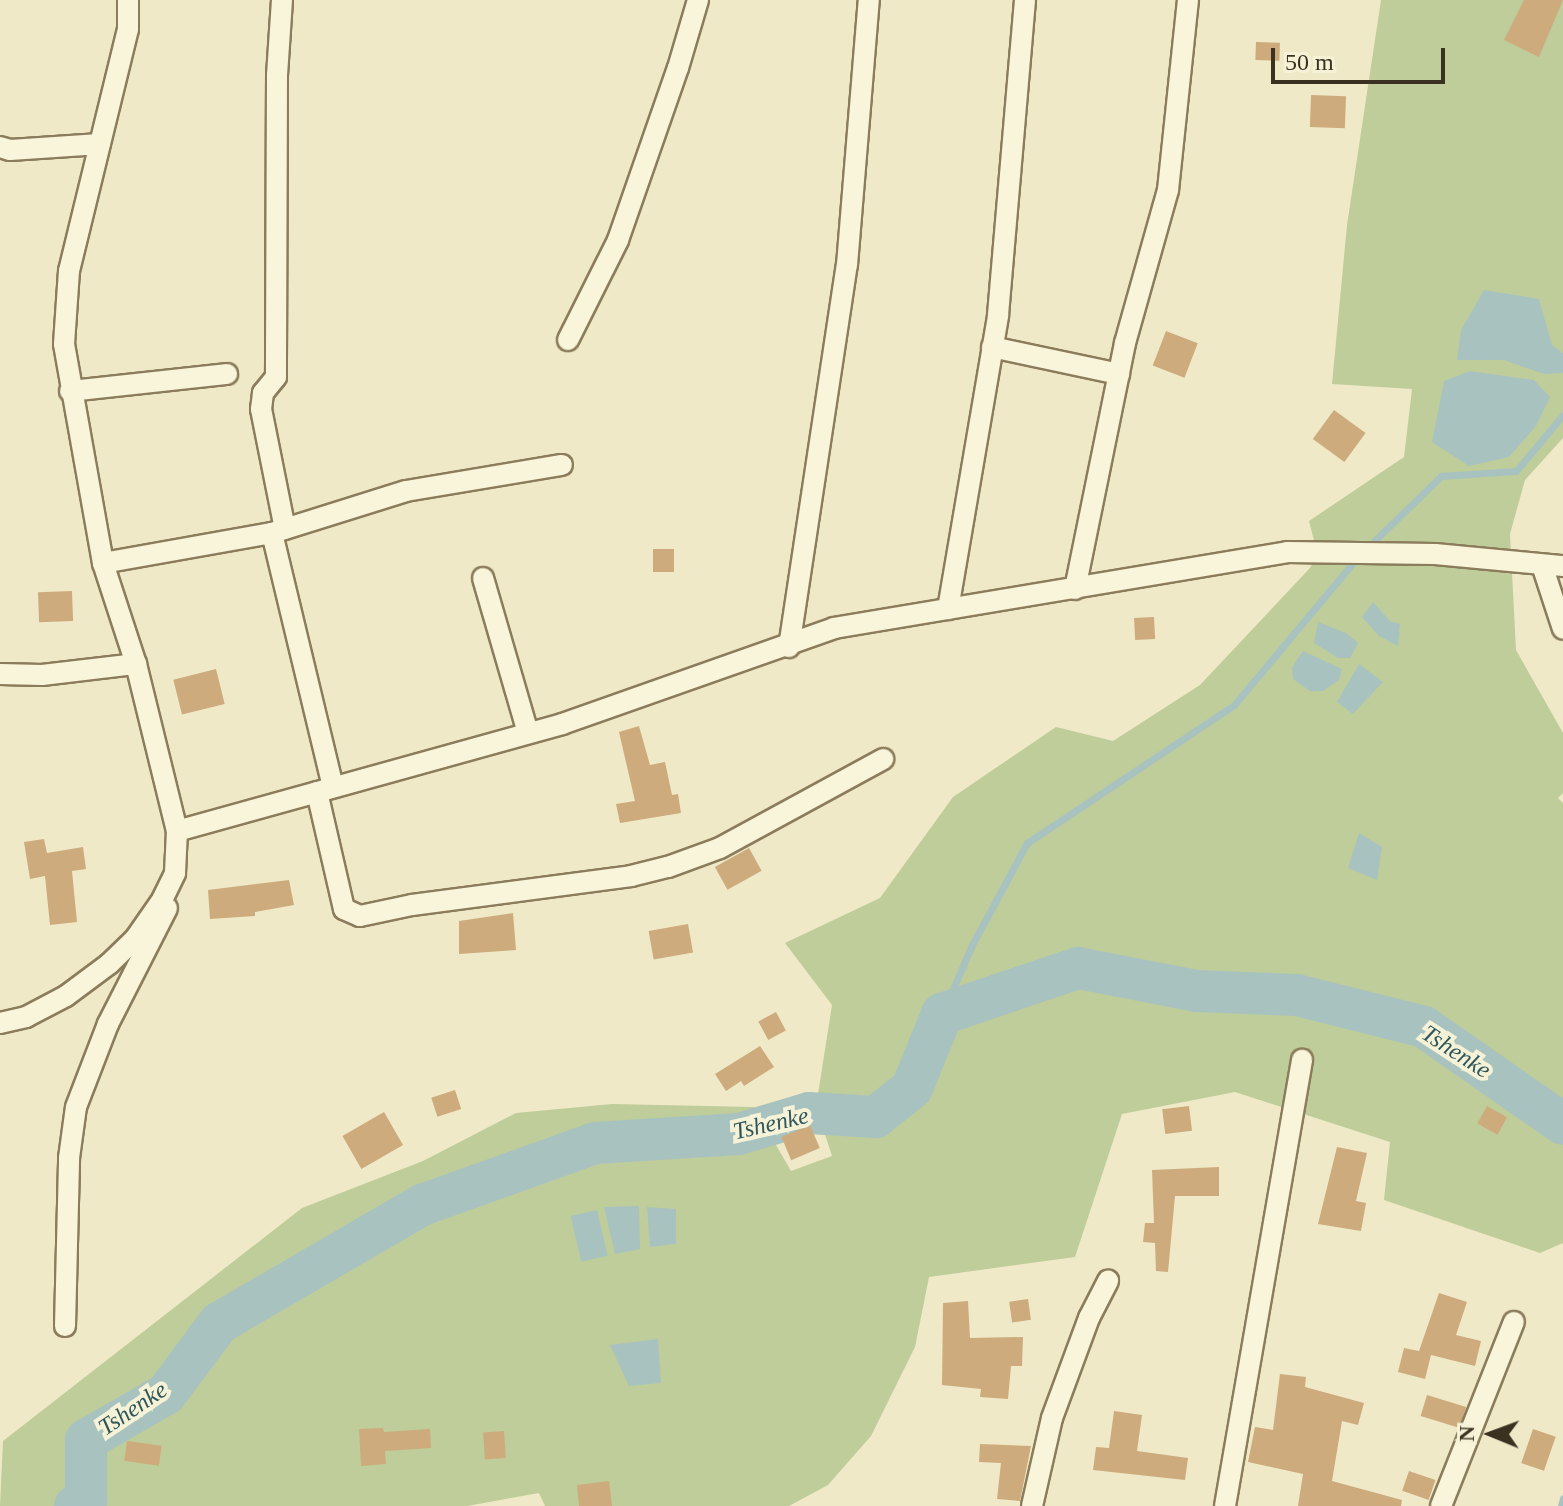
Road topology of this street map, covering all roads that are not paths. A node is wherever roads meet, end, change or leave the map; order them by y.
1 (128, 0) edge
2 (282, 0) edge
3 (698, 0) edge
4 (869, 0) edge
5 (1025, 0) edge
6 (1188, 0) edge
7 (100, 144) junction
8 (0, 147) edge
9 (568, 340) dead end
10 (992, 347) junction
11 (227, 374) dead end
12 (1119, 374) junction
13 (70, 391) junction
14 (562, 465) dead end
15 (279, 531) junction
16 (103, 563) junction
17 (1542, 565) junction
18 (1563, 566) edge
19 (483, 578) dead end
20 (1075, 589) junction
21 (948, 609) junction
22 (1563, 629) edge
23 (789, 647) junction
24 (136, 664) junction
25 (0, 674) edge
26 (528, 733) junction
27 (883, 759) dead end
28 (325, 790) junction
29 (177, 831) junction
30 (175, 873) junction
31 (0, 1023) edge
32 (1302, 1060) dead end
33 (1108, 1281) dead end
34 (1514, 1322) dead end
35 (65, 1326) dead end
36 (1032, 1506) edge
37 (1225, 1506) edge
38 (1441, 1506) edge

1 - 7 street
2 - 15 street
3 - 9 street
4 - 23 street
5 - 10 street
6 - 12 street
7 - 8 street
7 - 13 street
10 - 12 street
10 - 21 street
11 - 13 street
12 - 20 street
13 - 16 street
14 - 15 street
15 - 16 street
15 - 28 street
16 - 24 street
17 - 18 street
17 - 20 street
17 - 22 street
19 - 26 street
20 - 21 street
21 - 23 street
23 - 26 street
24 - 25 street
24 - 29 street
26 - 28 street
27 - 28 street
28 - 29 street
29 - 30 street
30 - 31 street
30 - 35 street
32 - 37 street
33 - 36 street
34 - 38 street

